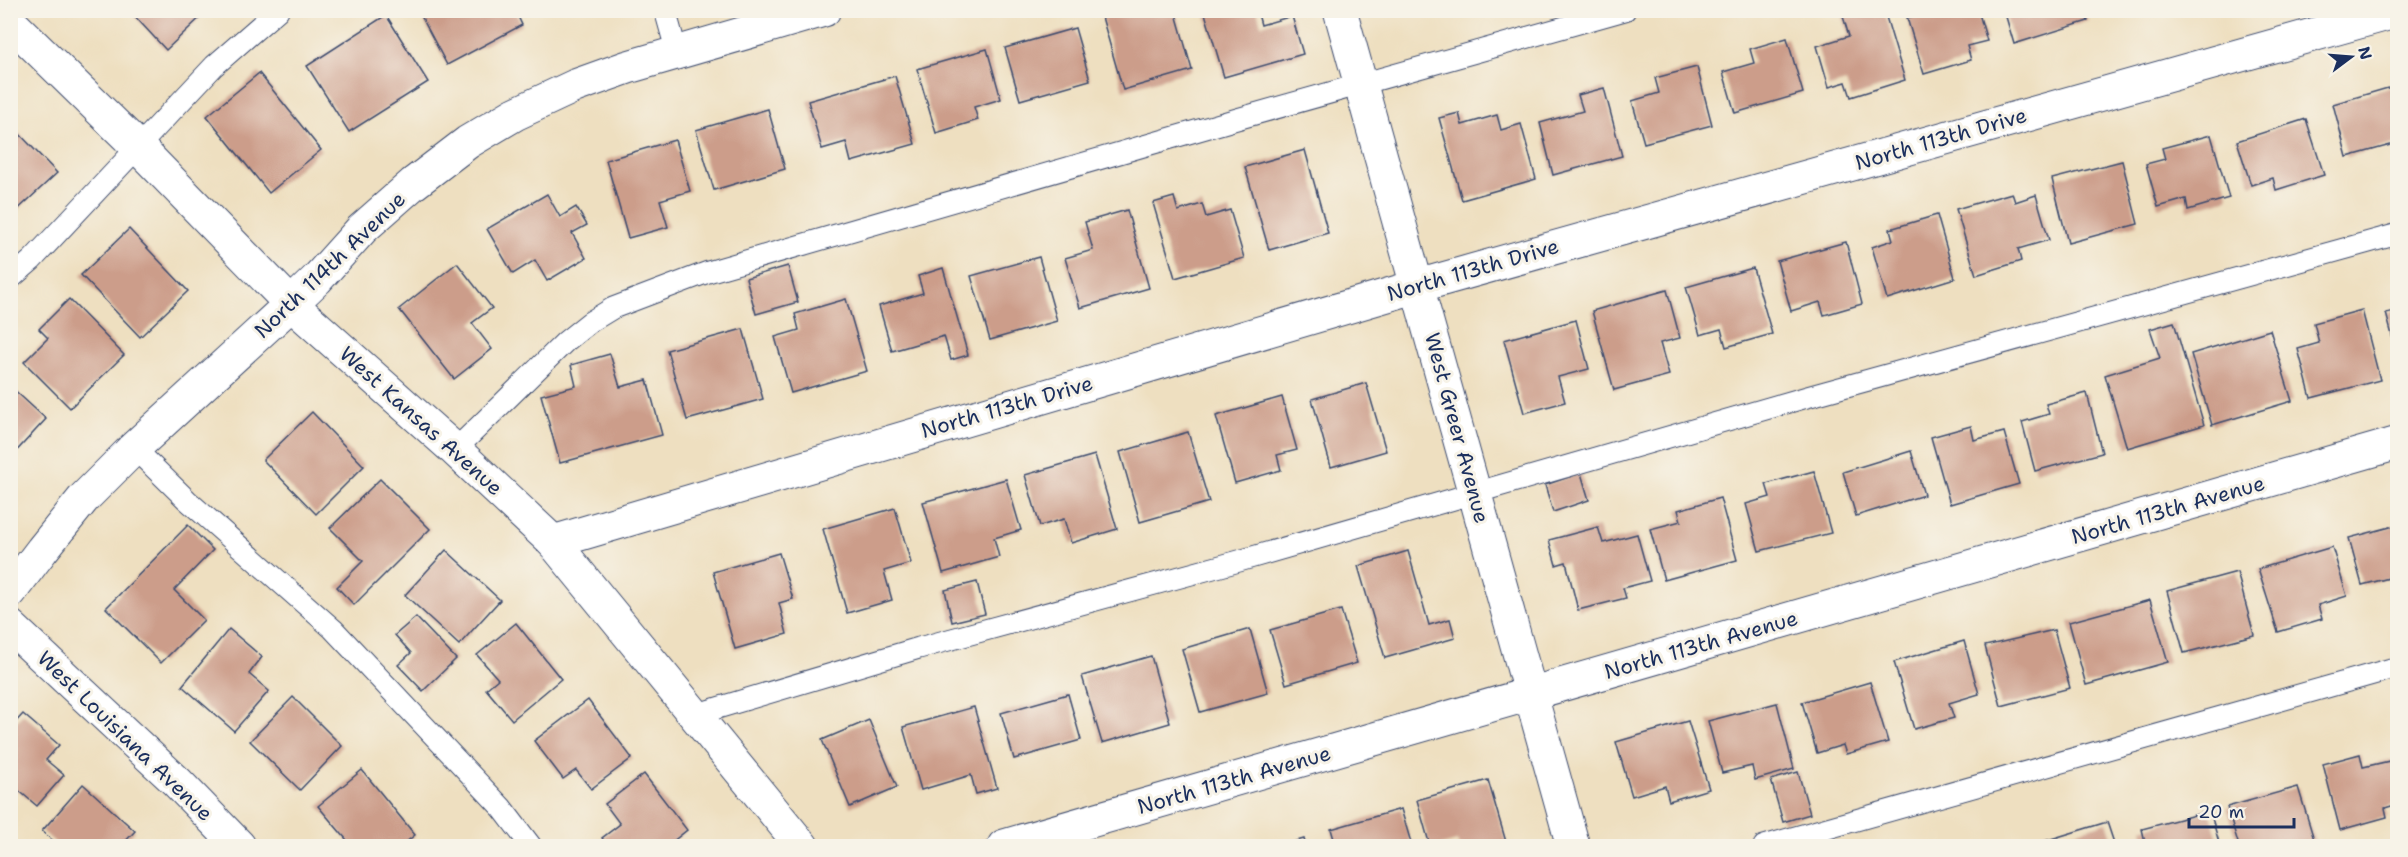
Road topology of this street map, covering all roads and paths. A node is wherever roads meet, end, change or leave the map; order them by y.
1 (278, 10) edge
2 (665, 10) edge
3 (824, 10) edge
4 (1340, 10) edge
5 (1625, 10) edge
6 (2397, 11) edge
7 (10, 22) edge
8 (677, 53) junction
9 (1360, 84) junction
10 (137, 146) junction
11 (2397, 234) edge
12 (10, 279) edge
13 (1418, 286) junction
14 (291, 304) junction
15 (2397, 443) edge
16 (134, 448) junction
17 (455, 450) junction
18 (1475, 494) junction
19 (553, 542) junction
20 (10, 592) edge
21 (10, 626) edge
22 (2397, 668) edge
23 (1529, 694) junction
24 (694, 715) junction
25 (238, 846) edge
26 (531, 846) edge
27 (802, 846) edge
28 (1004, 846) edge
29 (1573, 846) edge
30 (1764, 846) edge

1 - 10 lane
2 - 8 lane
3 - 8 street, North 114th Avenue
4 - 9 street, West Greer Avenue
5 - 9 lane
6 - 13 street, North 113th Drive
7 - 10 street, West Kansas Avenue
8 - 14 street, North 114th Avenue
9 - 13 street, West Greer Avenue
9 - 17 lane
10 - 12 lane
10 - 14 street, West Kansas Avenue
11 - 18 lane
13 - 18 street, West Greer Avenue
13 - 19 street, North 113th Drive
14 - 16 street, North 114th Avenue
14 - 17 street, West Kansas Avenue
15 - 23 street, North 113th Avenue
16 - 20 street, North 114th Avenue
16 - 26 lane
17 - 19 street, West Kansas Avenue
18 - 23 street, West Greer Avenue
18 - 24 lane
19 - 24 street, West Kansas Avenue
21 - 25 street, West Louisiana Avenue
22 - 30 lane
23 - 28 street, North 113th Avenue
23 - 29 street, West Greer Avenue
24 - 27 street, West Kansas Avenue

